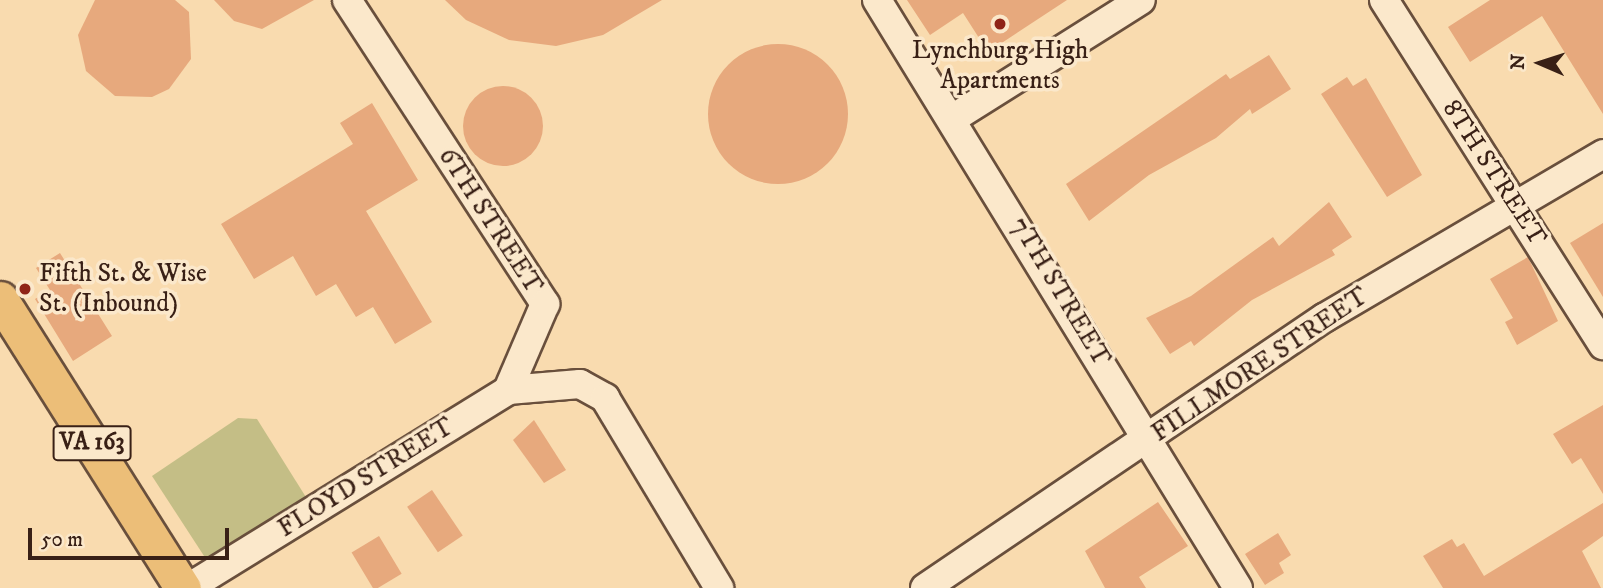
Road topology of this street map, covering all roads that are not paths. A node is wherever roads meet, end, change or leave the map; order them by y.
1 (347, 0) edge
2 (877, 0) edge
3 (1141, 0) edge
4 (1384, 0) edge
5 (952, 118) junction
6 (1603, 154) edge
7 (1515, 210) junction
8 (0, 299) edge
9 (1603, 345) edge
10 (508, 390) junction
11 (1149, 441) junction
12 (186, 588) edge
13 (719, 588) edge
14 (925, 588) edge
15 (1238, 588) edge

1 - 10 street, 6TH STREET
2 - 5 street, 7TH STREET
3 - 5 street
4 - 7 street, 8TH STREET
5 - 11 street, 7TH STREET
6 - 7 street, FILLMORE STREET
7 - 9 street, 8TH STREET
7 - 11 street, FILLMORE STREET
8 - 12 main road, VA 163
10 - 12 street, FLOYD STREET
10 - 13 street
11 - 14 street, FILLMORE STREET
11 - 15 street, 7TH STREET

